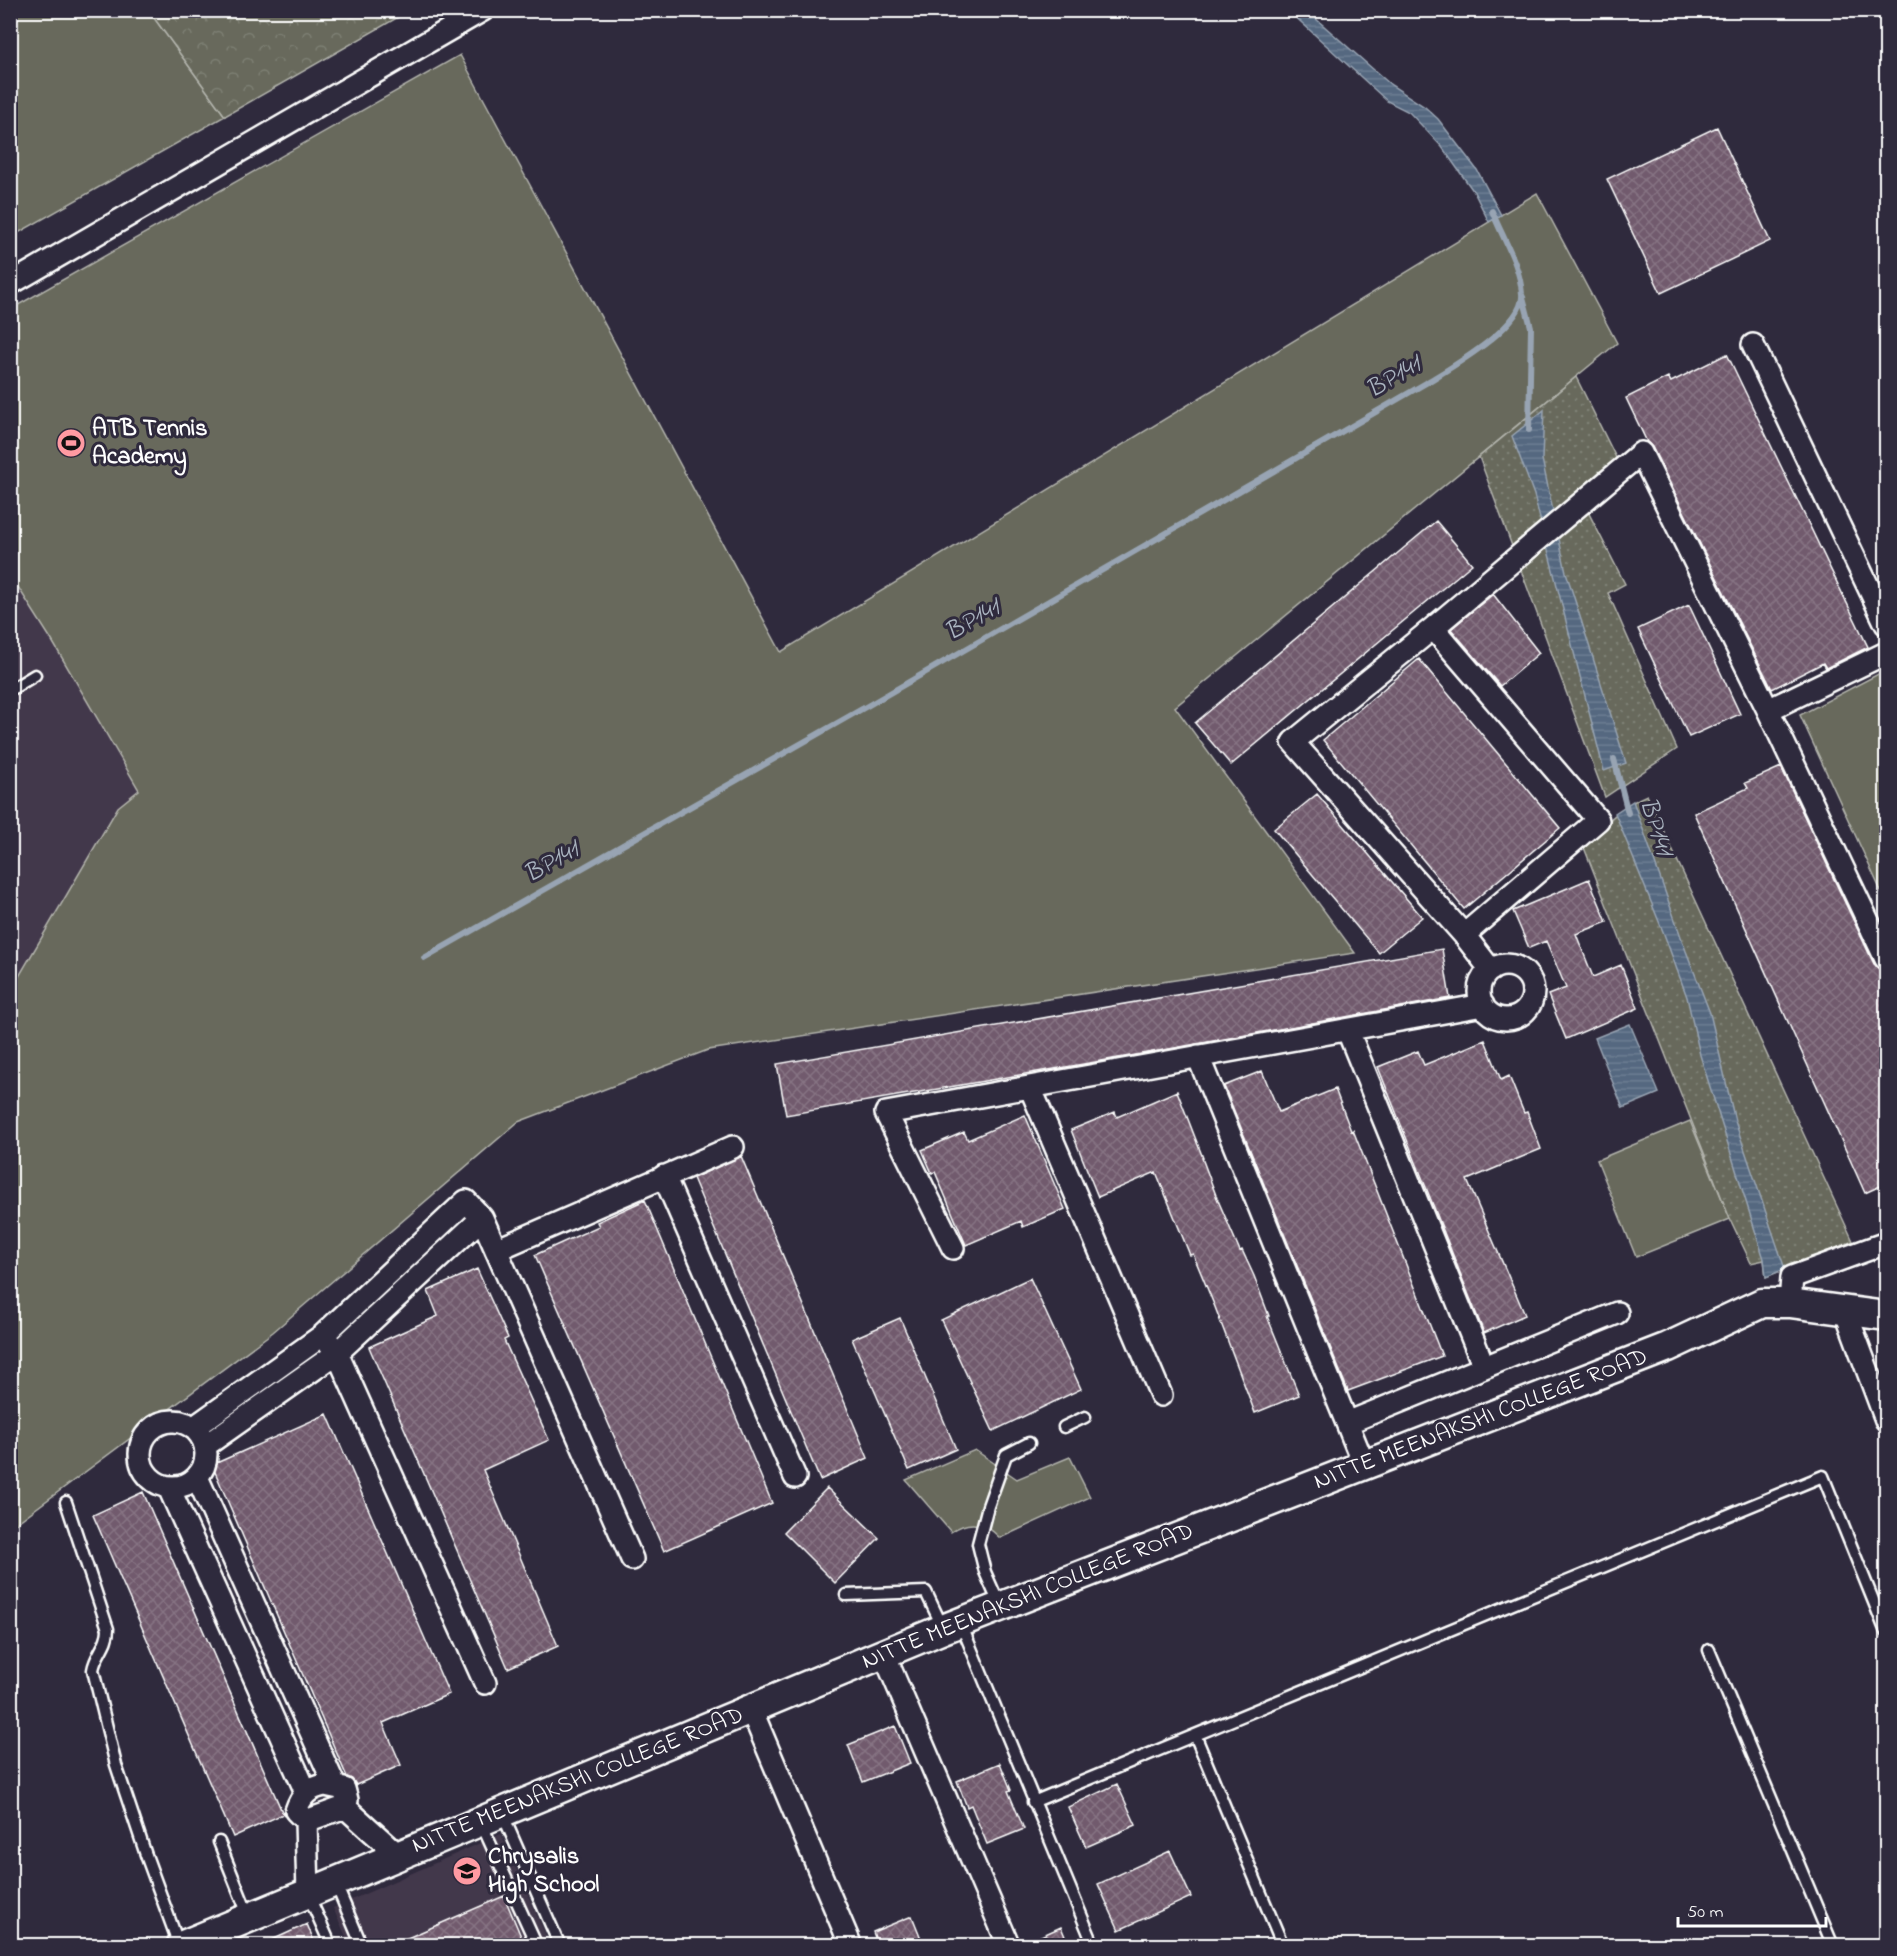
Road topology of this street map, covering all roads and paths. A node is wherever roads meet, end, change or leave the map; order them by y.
1 (483, 10) edge
2 (10, 284) edge
3 (1753, 345) dead end
4 (1887, 624) edge
5 (1433, 628) junction
6 (1887, 653) edge
7 (35, 675) dead end
8 (10, 690) edge
9 (1768, 710) junction
10 (1464, 935) junction
11 (1887, 959) edge
12 (1491, 970) junction
13 (1483, 1005) junction
14 (1348, 1031) junction
15 (1198, 1056) junction
16 (1030, 1087) junction
17 (733, 1147) dead end
18 (664, 1176) junction
19 (482, 1218) junction
20 (1887, 1244) edge
21 (953, 1248) dead end
22 (496, 1250) junction
23 (1790, 1303) junction
24 (1845, 1310) junction
25 (1617, 1313) dead end
26 (1887, 1316) edge
27 (323, 1335) junction
28 (337, 1353) junction
29 (1484, 1367) junction
30 (1161, 1395) dead end
31 (1085, 1417) dead end
32 (1887, 1420) edge
33 (1347, 1423) junction
34 (1064, 1427) dead end
35 (193, 1428) junction
36 (1029, 1443) dead end
37 (206, 1446) junction
38 (1364, 1465) junction
39 (197, 1477) junction
40 (795, 1477) dead end
41 (169, 1488) junction
42 (66, 1502) dead end
43 (632, 1559) dead end
44 (846, 1595) dead end
45 (1001, 1607) junction
46 (952, 1626) junction
47 (1887, 1632) edge
48 (1709, 1650) dead end
49 (884, 1654) junction
50 (485, 1683) dead end
51 (751, 1709) junction
52 (1196, 1735) junction
53 (335, 1786) junction
54 (306, 1792) junction
55 (1033, 1802) junction
56 (345, 1807) junction
57 (491, 1817) junction
58 (306, 1821) junction
59 (219, 1842) dead end
60 (398, 1855) junction
61 (335, 1882) junction
62 (308, 1893) junction
63 (249, 1917) junction
64 (180, 1946) edge
65 (331, 1946) edge
66 (362, 1946) edge
67 (537, 1946) edge
68 (560, 1946) edge
69 (851, 1946) edge
70 (1009, 1946) edge
71 (1094, 1946) edge
72 (1283, 1946) edge
73 (1833, 1946) edge

1 - 2 street
3 - 4 street
5 - 9 street
5 - 10 street
5 - 10 street
6 - 9 street
7 - 8 lane
9 - 11 street
10 - 12 street
12 - 13 street
12 - 13 street
13 - 14 street
14 - 15 street
14 - 29 street
15 - 16 street
15 - 33 street
16 - 21 street
16 - 30 street
17 - 18 street
18 - 22 street
18 - 40 street
19 - 22 street
19 - 27 street
19 - 28 street
20 - 23 street
22 - 43 street
23 - 24 street, NITTE MEENAKSHI COLLEGE ROAD
23 - 38 street, NITTE MEENAKSHI COLLEGE ROAD
24 - 26 street, NITTE MEENAKSHI COLLEGE ROAD
24 - 32 street
25 - 29 street
27 - 28 street
27 - 35 street
28 - 37 street
28 - 50 street
29 - 33 street
31 - 34 lane
33 - 38 street
35 - 37 street
35 - 41 street
36 - 45 lane
37 - 39 street
38 - 45 street, NITTE MEENAKSHI COLLEGE ROAD
39 - 41 street
39 - 53 street
41 - 54 street
42 - 64 lane
44 - 46 lane
45 - 46 street, NITTE MEENAKSHI COLLEGE ROAD
46 - 49 street, NITTE MEENAKSHI COLLEGE ROAD
46 - 55 lane
47 - 52 lane
48 - 73 lane
49 - 51 street, NITTE MEENAKSHI COLLEGE ROAD
49 - 70 street
51 - 57 street, NITTE MEENAKSHI COLLEGE ROAD
51 - 69 street
52 - 55 lane
52 - 72 lane
53 - 54 street
53 - 56 street
54 - 58 street
55 - 71 lane
56 - 58 street
56 - 60 street
57 - 60 street, NITTE MEENAKSHI COLLEGE ROAD
57 - 67 lane
57 - 68 lane
58 - 62 street
59 - 63 lane
60 - 61 street, NITTE MEENAKSHI COLLEGE ROAD
61 - 62 street, NITTE MEENAKSHI COLLEGE ROAD
61 - 66 lane
62 - 63 street, NITTE MEENAKSHI COLLEGE ROAD
62 - 65 lane
63 - 64 street, NITTE MEENAKSHI COLLEGE ROAD

